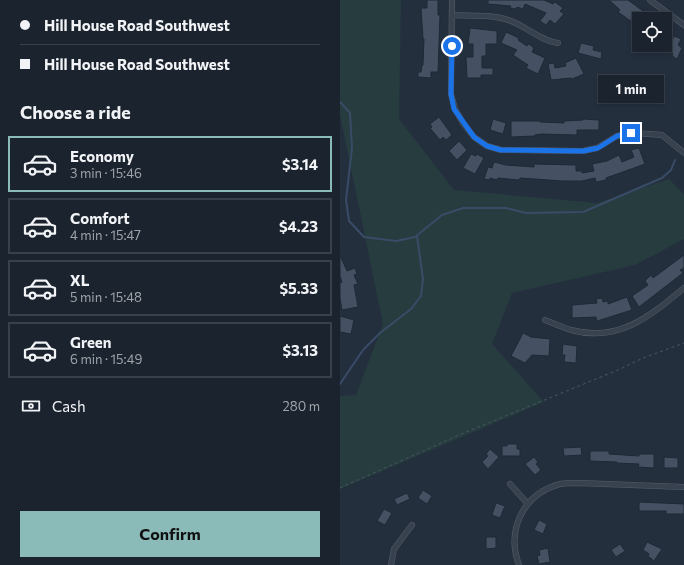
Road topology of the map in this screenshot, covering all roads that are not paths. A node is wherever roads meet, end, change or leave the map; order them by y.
1 (452, 0) edge
2 (650, 0) edge
3 (452, 15) junction
4 (684, 25) edge
5 (558, 43) dead end
6 (684, 153) edge
7 (684, 288) edge
8 (545, 320) dead end
9 (510, 484) dead end
10 (684, 487) edge
11 (528, 504) junction
12 (412, 525) dead end
13 (391, 565) edge
14 (519, 565) edge

1 - 3 street
2 - 4 street
3 - 5 street
3 - 6 street
7 - 8 street
9 - 11 street
10 - 11 street
11 - 14 street
12 - 13 street

